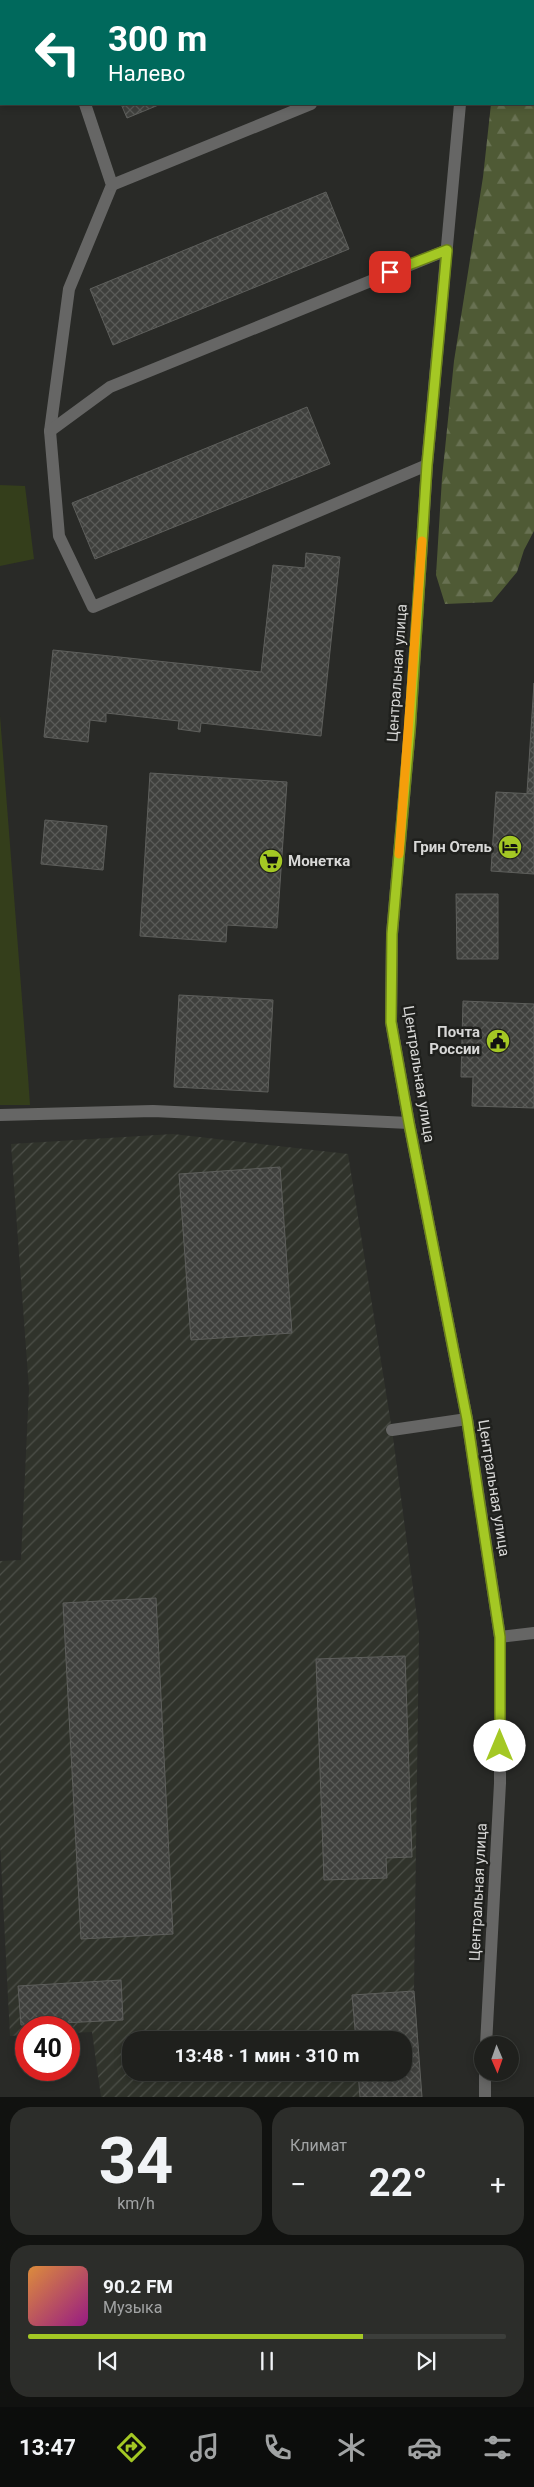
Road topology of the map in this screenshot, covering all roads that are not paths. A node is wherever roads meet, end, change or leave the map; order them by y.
1 (85, 105) edge
2 (309, 105) edge
3 (460, 105) edge
4 (112, 185) junction
5 (447, 250) junction
6 (50, 431) junction
7 (427, 465) junction
8 (0, 1115) edge
9 (409, 1123) junction
10 (467, 1419) junction
11 (392, 1430) dead end
12 (534, 1633) edge
13 (500, 1637) junction
14 (486, 2036) edge
15 (485, 2081) edge
16 (484, 2097) edge

1 - 4 street
2 - 4 street
3 - 5 street, Центральная улица
4 - 6 street
5 - 6 street
5 - 7 street, Центральная улица
6 - 7 street
7 - 9 street, Центральная улица
8 - 9 street
9 - 10 street, Центральная улица
10 - 11 street
10 - 13 street, Центральная улица
12 - 13 street
13 - 14 street, Центральная улица
15 - 16 street

